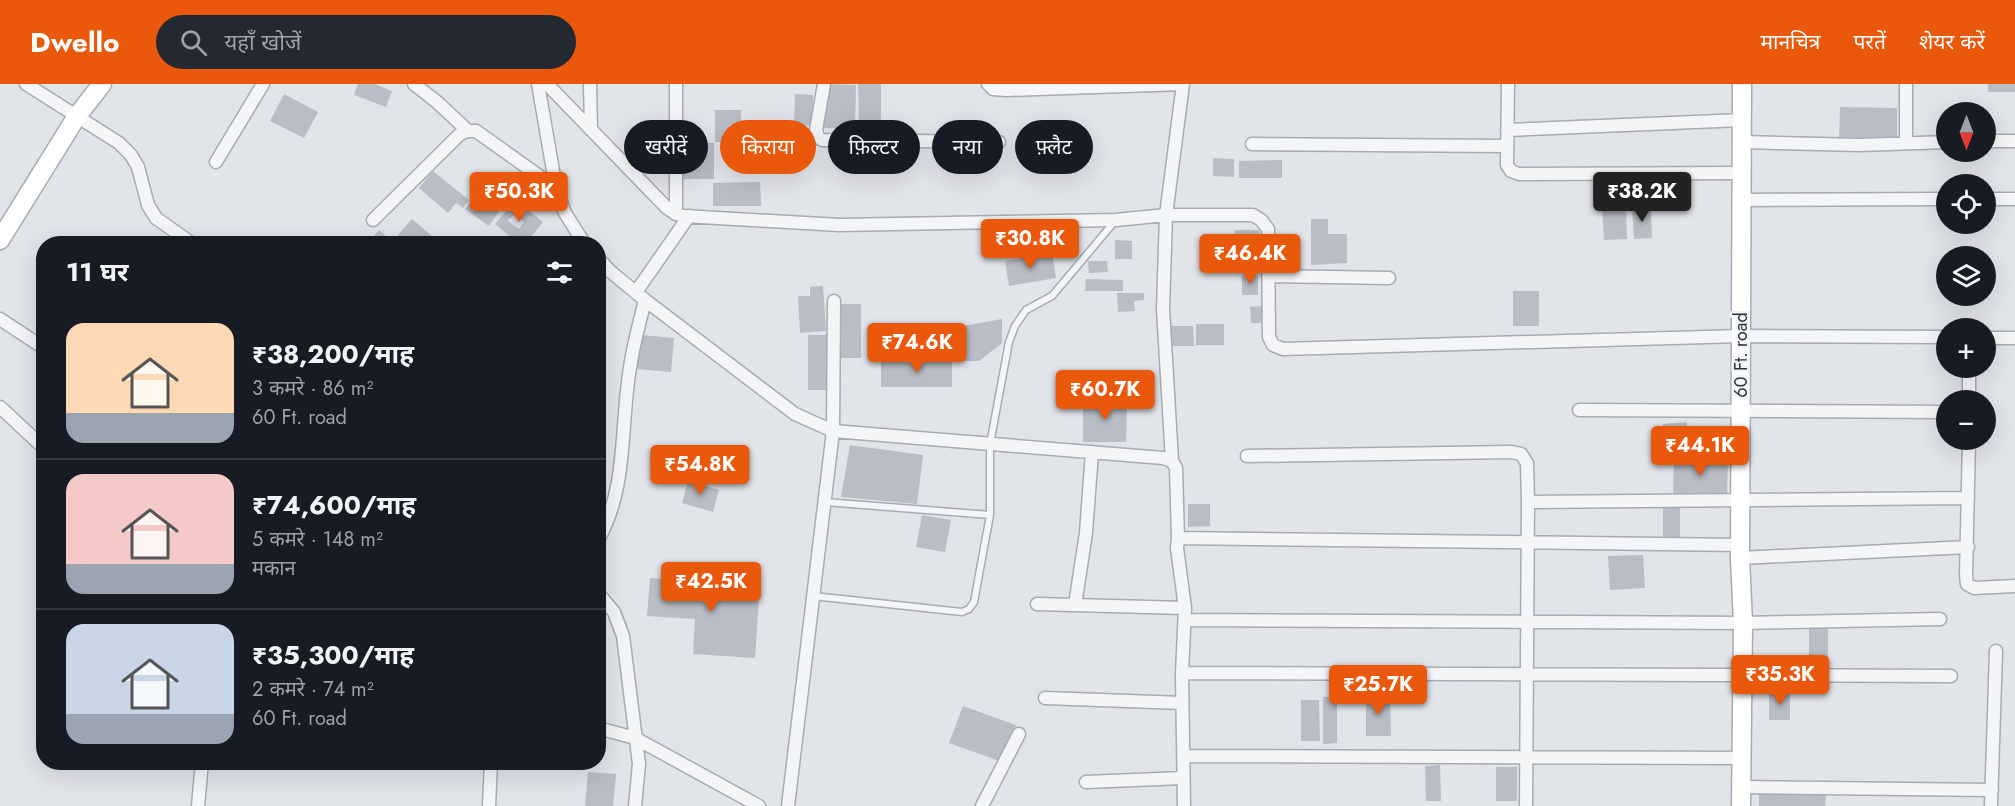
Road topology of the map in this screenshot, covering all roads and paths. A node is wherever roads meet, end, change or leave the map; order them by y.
1 (26, 84) edge
2 (102, 84) edge
3 (263, 84) edge
4 (414, 84) edge
5 (538, 84) edge
6 (547, 84) edge
7 (590, 84) edge
8 (676, 84) edge
9 (824, 84) edge
10 (988, 84) edge
11 (1183, 84) edge
12 (1508, 84) edge
13 (1742, 84) edge
14 (1906, 84) edge
15 (77, 116) junction
16 (1742, 120) junction
17 (468, 130) junction
18 (591, 130) junction
19 (1507, 130) junction
20 (932, 141) edge
21 (1996, 141) edge
22 (2015, 141) edge
23 (1742, 142) junction
24 (1906, 142) junction
25 (1936, 142) edge
26 (1252, 144) dead end
27 (1507, 146) junction
28 (216, 162) dead end
29 (1742, 173) junction
30 (556, 188) junction
31 (1936, 199) edge
32 (1996, 199) edge
33 (2015, 199) edge
34 (1742, 201) junction
35 (676, 214) junction
36 (1166, 215) junction
37 (689, 216) junction
38 (373, 220) dead end
39 (1116, 220) junction
40 (181, 236) edge
41 (580, 236) edge
42 (0, 240) edge
43 (606, 267) edge
44 (1268, 276) junction
45 (1389, 278) dead end
46 (640, 296) junction
47 (834, 301) dead end
48 (0, 319) edge
49 (1741, 336) junction
50 (1936, 337) edge
51 (1996, 338) edge
52 (2015, 338) edge
53 (36, 343) edge
54 (0, 407) edge
55 (1579, 410) dead end
56 (1742, 411) junction
57 (1936, 412) edge
58 (833, 431) junction
59 (36, 441) edge
60 (990, 444) junction
61 (1968, 450) edge
62 (1092, 452) junction
63 (1247, 456) dead end
64 (1172, 461) junction
65 (1968, 498) junction
66 (1740, 500) junction
67 (824, 502) junction
68 (1528, 502) junction
69 (990, 515) junction
70 (606, 527) edge
71 (1178, 538) junction
72 (1527, 542) junction
73 (1968, 547) junction
74 (1740, 551) junction
75 (2015, 586) edge
76 (813, 596) junction
77 (606, 602) edge
78 (1037, 604) dead end
79 (1075, 605) junction
80 (1185, 614) junction
81 (1940, 619) dead end
82 (1527, 622) junction
83 (1743, 623) junction
84 (1996, 651) dead end
85 (1182, 673) junction
86 (1526, 675) junction
87 (1742, 676) junction
88 (1952, 676) dead end
89 (1045, 698) dead end
90 (1182, 703) junction
91 (606, 734) edge
92 (1019, 734) dead end
93 (635, 738) junction
94 (1183, 756) junction
95 (1525, 757) junction
96 (1741, 758) junction
97 (201, 770) edge
98 (491, 770) edge
99 (1183, 778) junction
100 (1086, 782) dead end
101 (1741, 787) junction
102 (1992, 790) junction
103 (198, 806) edge
104 (489, 806) edge
105 (635, 806) edge
106 (759, 806) edge
107 (788, 806) edge
108 (982, 806) edge
109 (1184, 806) edge
110 (1526, 806) edge
111 (1741, 806) edge
112 (1991, 806) edge

1 - 15 street
2 - 15 street
3 - 28 street
4 - 17 street
5 - 30 street
6 - 18 street
7 - 18 street
8 - 35 street
9 - 20 street
10 - 11 street
11 - 36 street
12 - 19 street
13 - 16 street, 60 Ft. road
14 - 24 street
15 - 40 street
15 - 42 street
16 - 19 street
16 - 23 street, 60 Ft. road
17 - 30 street
17 - 38 street
18 - 35 street
19 - 27 street
21 - 22 street
23 - 24 street
23 - 29 street, 60 Ft. road
24 - 25 street
26 - 27 street
27 - 29 street
29 - 34 street, 60 Ft. road
30 - 41 street
31 - 34 street
32 - 33 street
34 - 49 street, 60 Ft. road
35 - 37 street
36 - 39 street
36 - 44 street
36 - 64 street
37 - 39 street
37 - 46 street
39 - 60 lane
43 - 46 street
44 - 45 street
44 - 49 street
46 - 58 street
46 - 70 street
47 - 58 street
48 - 53 street
49 - 50 street
49 - 56 street, 60 Ft. road
51 - 52 street
54 - 59 street
55 - 56 street
56 - 57 street
56 - 66 street, 60 Ft. road
58 - 60 street
58 - 67 street
60 - 62 street
60 - 69 lane
61 - 65 street
62 - 64 street
62 - 79 street
63 - 68 street
64 - 71 street
65 - 66 street
65 - 73 street
66 - 68 street
66 - 74 street, 60 Ft. road
67 - 69 lane
67 - 76 street
68 - 72 street
69 - 76 lane
71 - 72 street
71 - 80 street
72 - 74 street
72 - 82 street
73 - 74 street
73 - 75 street
74 - 83 street, 60 Ft. road
76 - 107 street
77 - 93 street
78 - 79 street
79 - 80 street
80 - 82 street
80 - 85 street
81 - 83 street
82 - 83 street
82 - 86 street
83 - 87 street, 60 Ft. road
84 - 102 street
85 - 86 street
85 - 90 street
86 - 87 street
86 - 95 street
87 - 88 street
87 - 96 street, 60 Ft. road
89 - 90 street
90 - 94 street
91 - 93 street
92 - 108 street
93 - 105 street
93 - 106 street
94 - 95 street
94 - 99 street
95 - 96 street
95 - 110 street
96 - 101 street, 60 Ft. road
97 - 103 street
98 - 104 street
99 - 100 street
99 - 109 street
101 - 102 street
101 - 111 street, 60 Ft. road
102 - 112 street

